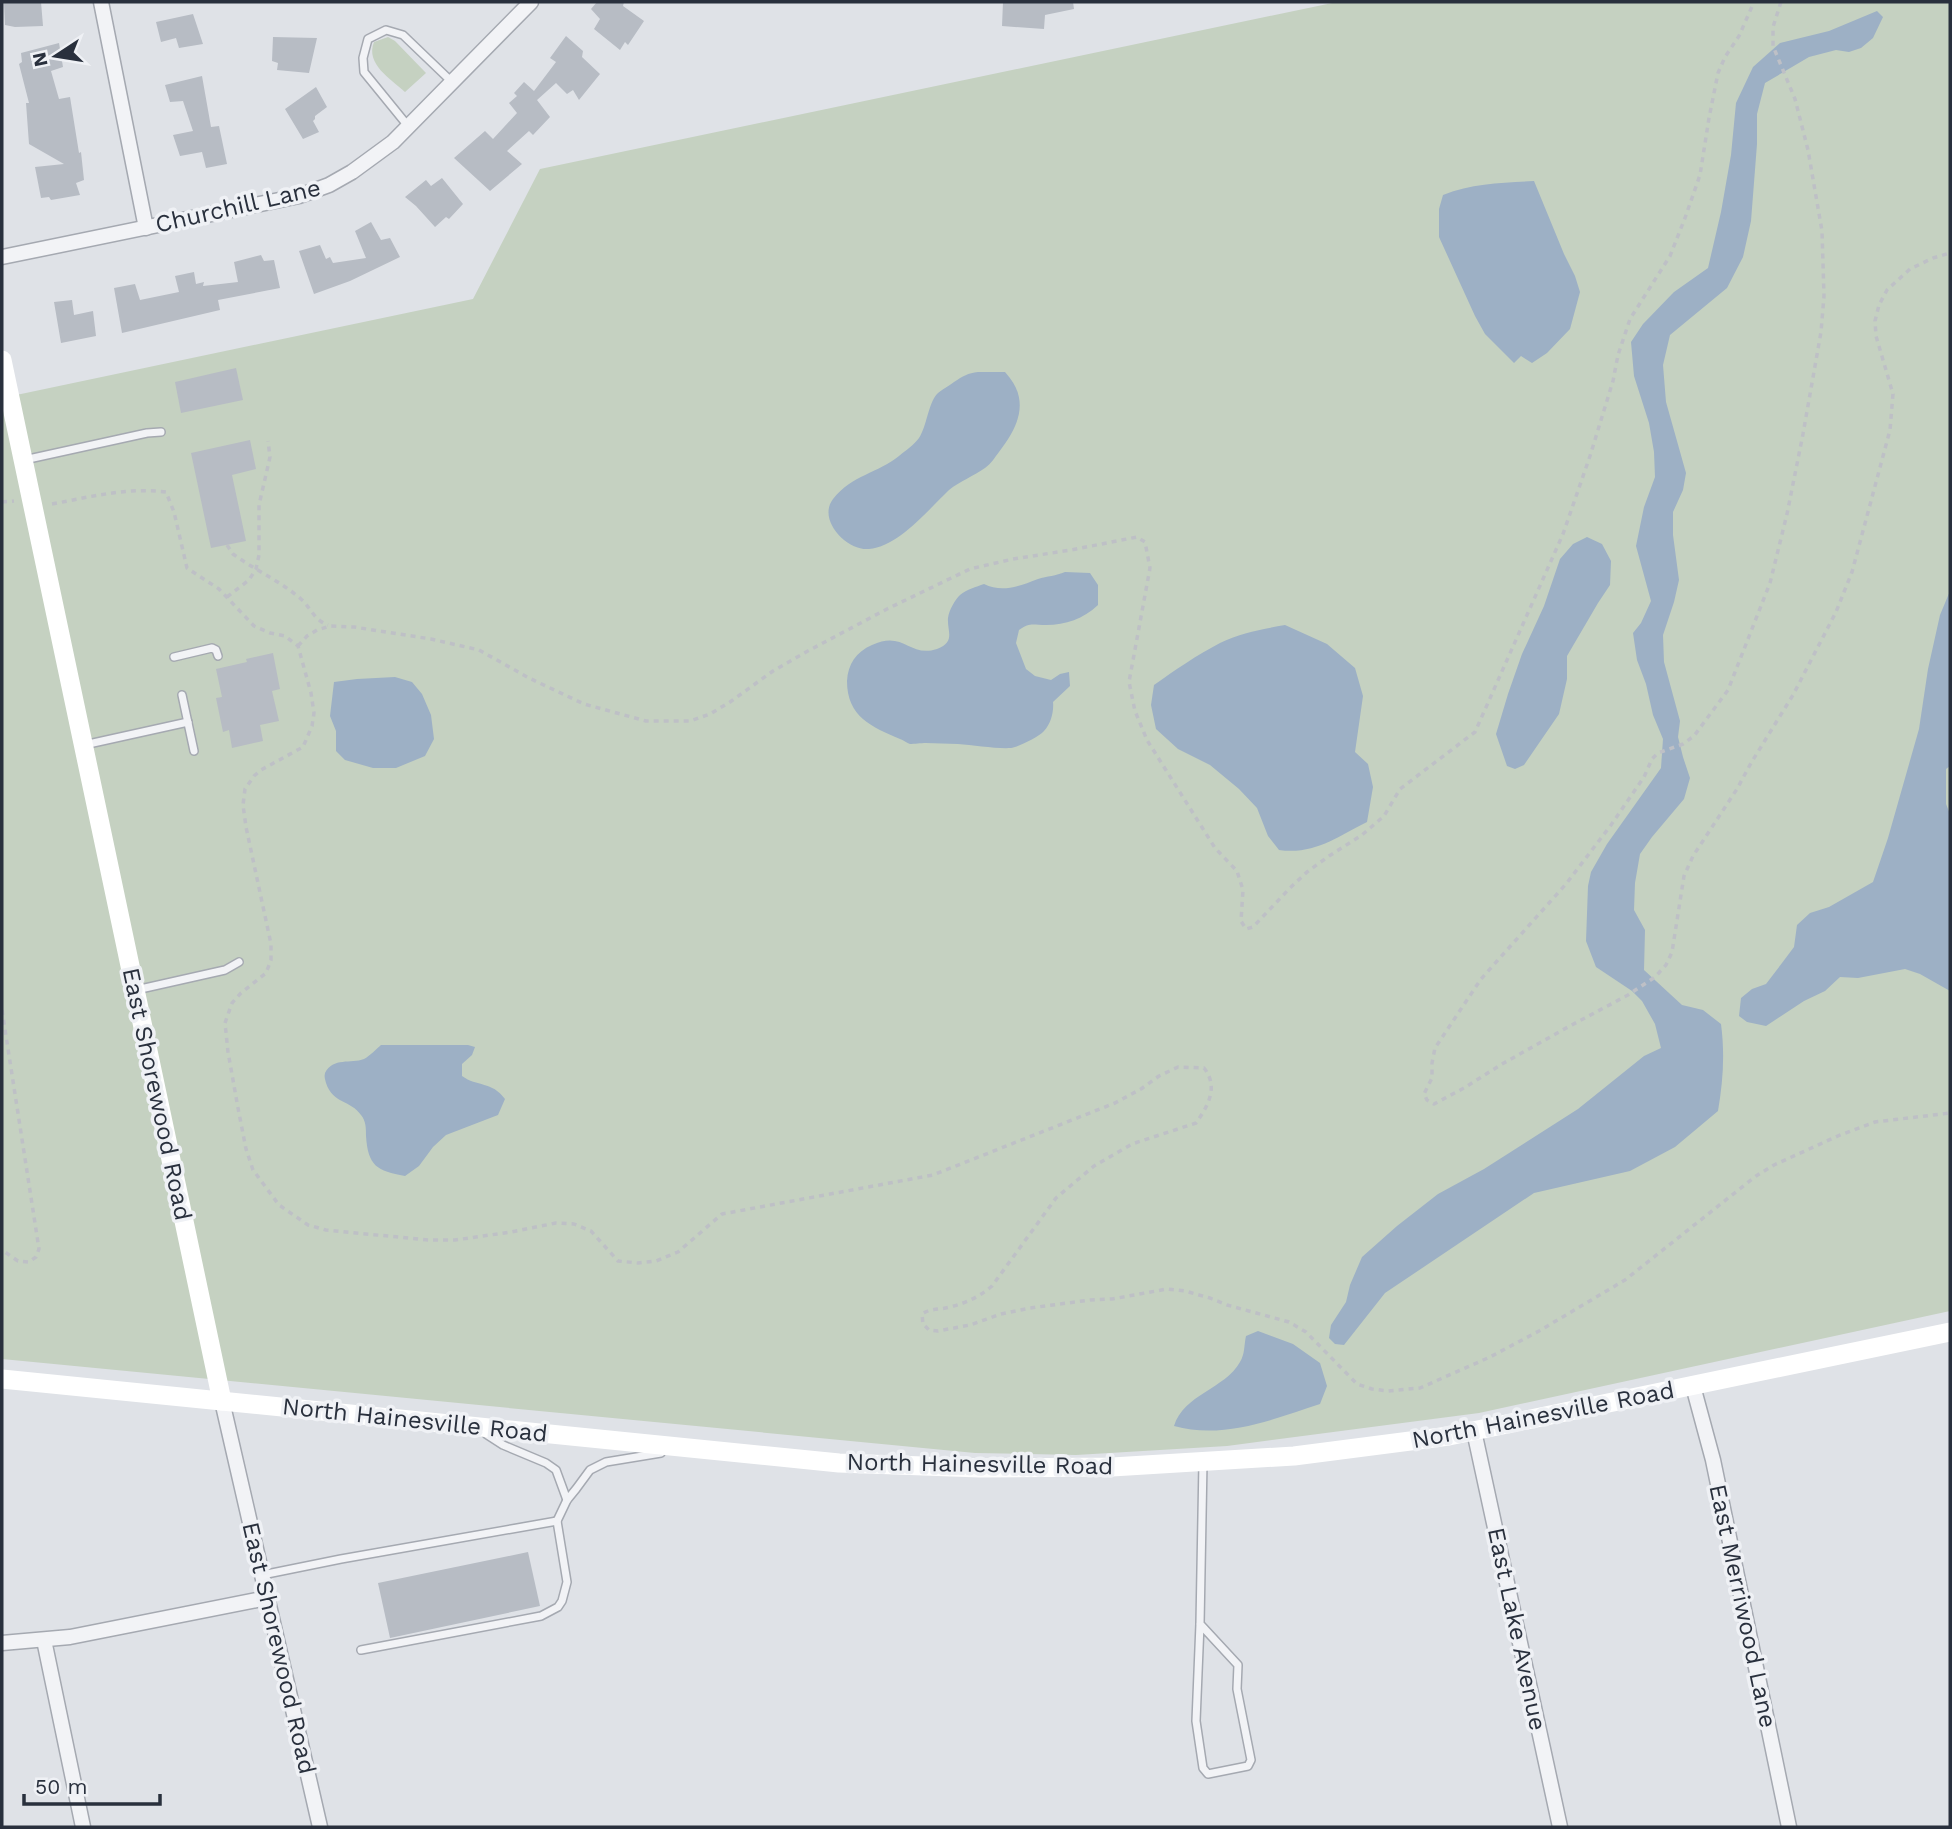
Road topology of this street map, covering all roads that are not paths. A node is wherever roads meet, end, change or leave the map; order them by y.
1 (101, 2) edge
2 (531, 2) edge
3 (452, 82) junction
4 (409, 126) junction
5 (146, 228) junction
6 (2, 257) edge
7 (2, 366) edge
8 (161, 432) dead end
9 (23, 460) junction
10 (218, 656) dead end
11 (174, 657) dead end
12 (183, 695) dead end
13 (188, 722) junction
14 (83, 745) junction
15 (194, 751) dead end
16 (239, 962) dead end
17 (135, 990) junction
18 (1950, 1332) edge
19 (2, 1379) edge
20 (1693, 1386) junction
21 (222, 1401) junction
22 (474, 1426) junction
23 (1474, 1430) junction
24 (691, 1448) junction
25 (1203, 1461) junction
26 (567, 1500) junction
27 (557, 1521) junction
28 (262, 1575) junction
29 (267, 1598) junction
30 (1200, 1624) junction
31 (44, 1640) junction
32 (2, 1643) edge
33 (361, 1650) dead end
34 (83, 1827) edge
35 (320, 1827) edge
36 (1560, 1827) edge
37 (1789, 1827) edge

1 - 5 street
2 - 3 street, Churchill Lane
3 - 4 street, Churchill Lane
3 - 4 lane
4 - 5 street, Churchill Lane
5 - 6 street, Churchill Lane
7 - 9 main road, East Shorewood Road
8 - 9 lane
9 - 14 main road, East Shorewood Road
10 - 11 lane
12 - 13 lane
13 - 14 lane
13 - 15 lane
14 - 17 main road, East Shorewood Road
16 - 17 lane
17 - 21 main road, East Shorewood Road
18 - 20 main road, North Hainesville Road
19 - 21 main road, North Hainesville Road
20 - 23 main road, North Hainesville Road
20 - 37 street, East Merriwood Lane
21 - 22 main road, North Hainesville Road
21 - 28 street, East Shorewood Road
22 - 24 main road, North Hainesville Road
22 - 26 lane
23 - 25 main road, North Hainesville Road
23 - 36 street, East Lake Avenue
24 - 25 main road, North Hainesville Road
24 - 26 lane
25 - 30 lane
26 - 27 lane
27 - 28 lane
27 - 33 lane
28 - 29 street, East Shorewood Road
29 - 31 street
29 - 35 street, East Shorewood Road
30 - 30 lane
31 - 32 street
31 - 34 street

